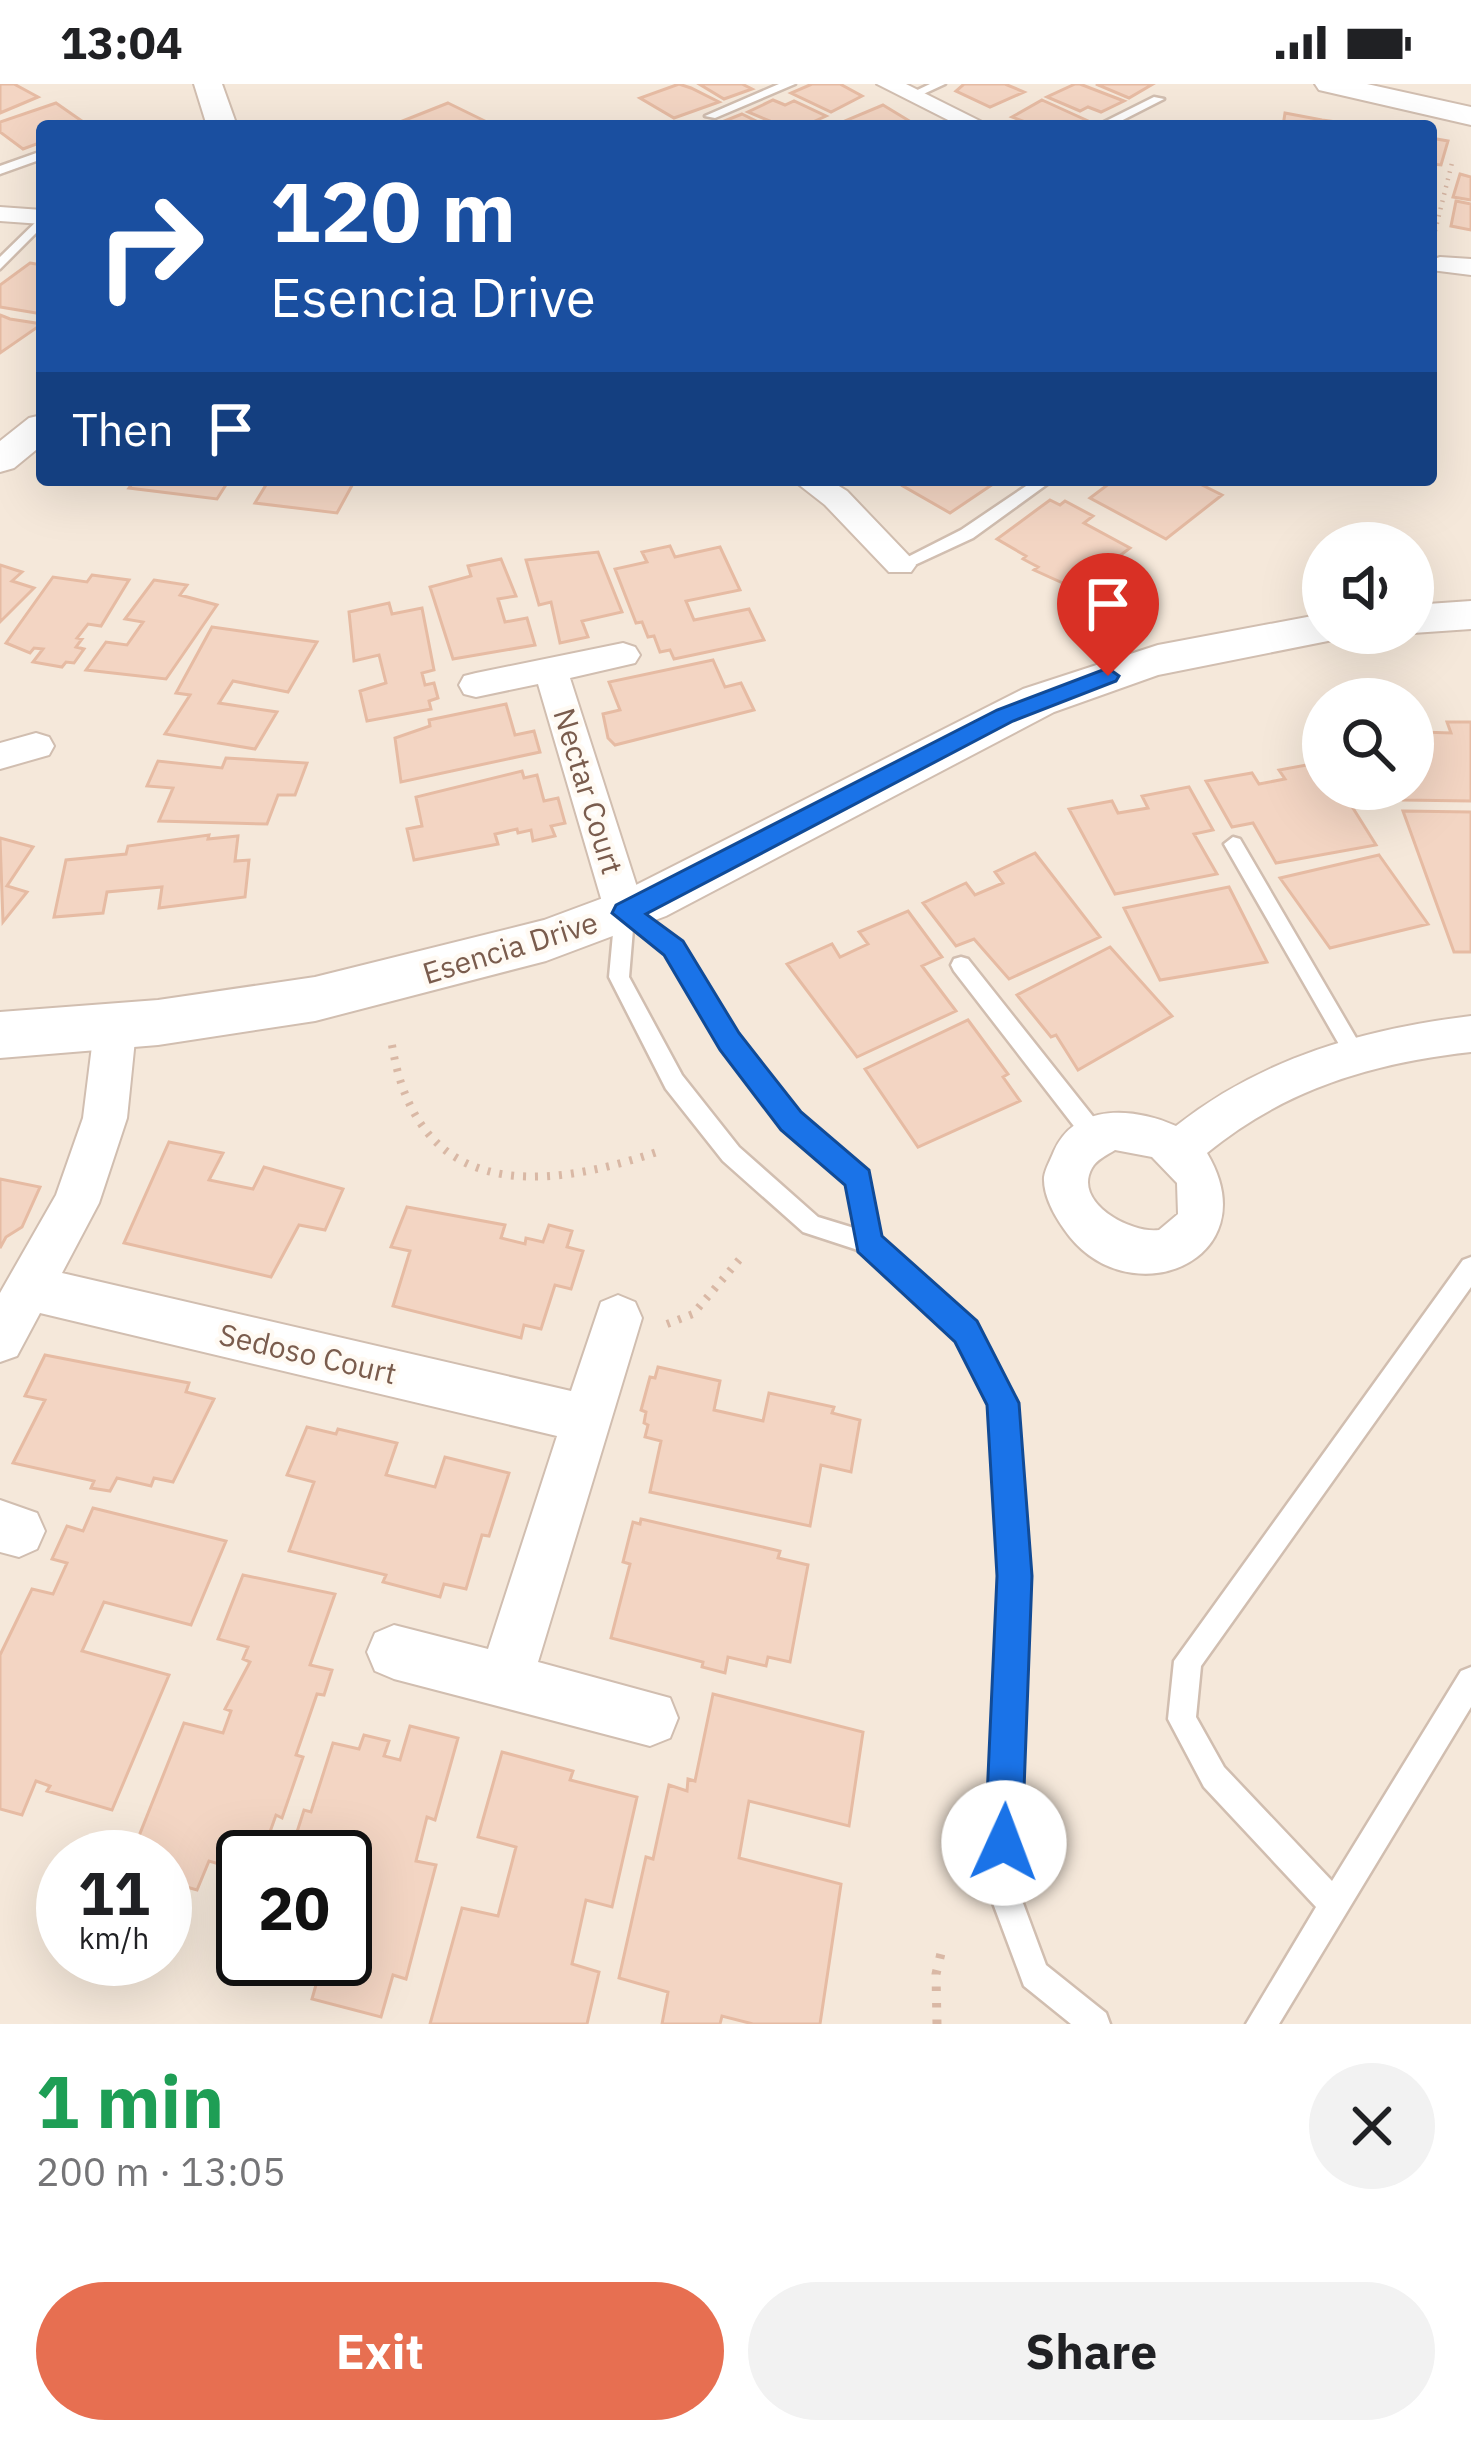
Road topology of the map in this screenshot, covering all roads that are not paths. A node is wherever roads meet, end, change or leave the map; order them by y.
1 (208, 84) edge
2 (789, 84) edge
3 (888, 84) edge
4 (939, 84) edge
5 (1329, 84) edge
6 (913, 95) junction
7 (1158, 99) dead end
8 (711, 116) dead end
9 (1471, 116) edge
10 (220, 120) edge
11 (957, 120) edge
12 (1114, 120) edge
13 (36, 157) edge
14 (0, 170) edge
15 (0, 214) edge
16 (36, 218) edge
17 (36, 226) edge
18 (1437, 264) edge
19 (0, 265) edge
20 (1471, 267) edge
21 (36, 431) edge
22 (0, 460) edge
23 (820, 486) edge
24 (1036, 486) edge
25 (900, 565) joint
26 (1471, 615) edge
27 (1434, 618) edge
28 (1302, 632) edge
29 (623, 655) dead end
30 (551, 671) junction
31 (476, 686) dead end
32 (36, 746) dead end
33 (0, 756) edge
34 (1233, 844) dead end
35 (625, 913) junction
36 (961, 965) dead end
37 (115, 1030) junction
38 (1471, 1034) edge
39 (0, 1035) edge
40 (1355, 1054) junction
41 (1095, 1136) junction
42 (1178, 1150) junction
43 (868, 1243) junction
44 (1471, 1268) edge
45 (29, 1288) junction
46 (618, 1318) road end
47 (0, 1339) edge
48 (587, 1419) junction
49 (394, 1652) dead end
50 (505, 1681) junction
51 (1471, 1681) edge
52 (650, 1718) dead end
53 (1333, 1903) junction
54 (1095, 2024) edge
55 (1261, 2024) edge

1 - 10 street
2 - 8 lane
3 - 6 street
4 - 6 lane
5 - 9 street
6 - 11 street
7 - 12 lane
13 - 14 lane
15 - 16 street
17 - 19 lane
18 - 20 street
21 - 22 street
23 - 25 street
24 - 25 lane
26 - 27 street
28 - 35 street, Esencia Drive
29 - 30 street, Nectar Court
30 - 31 street, Nectar Court
30 - 35 street, Nectar Court
32 - 33 street
34 - 40 lane
35 - 37 street, Esencia Drive
35 - 43 lane
35 - 43 lane
36 - 41 lane
37 - 39 street, Esencia Drive
37 - 45 street
38 - 40 street
40 - 42 street
41 - 42 street
41 - 42 street
43 - 54 lane
44 - 53 lane
45 - 47 street
45 - 48 street, Sedoso Court
46 - 48 street
48 - 50 street
49 - 50 street
50 - 52 street
51 - 53 lane
53 - 55 lane

